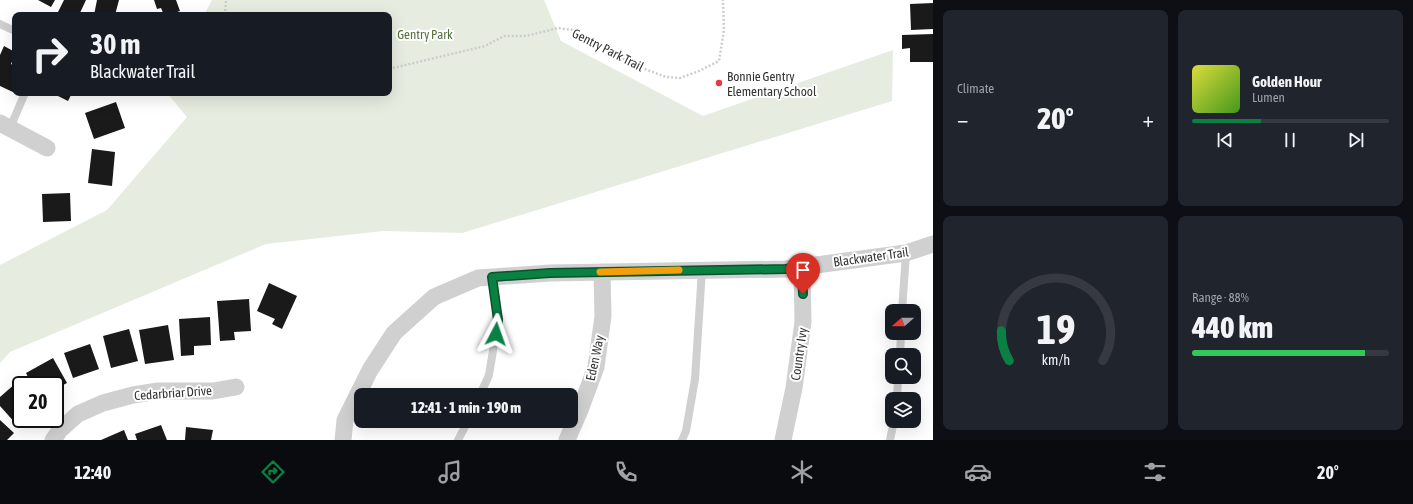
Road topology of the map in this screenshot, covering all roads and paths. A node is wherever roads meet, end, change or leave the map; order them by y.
1 (226, 0) edge
2 (723, 0) edge
3 (225, 12) edge
4 (0, 24) edge
5 (12, 30) edge
6 (392, 68) edge
7 (23, 96) edge
8 (5, 126) edge
9 (47, 148) dead end
10 (933, 244) edge
11 (906, 253) junction
12 (802, 266) junction
13 (702, 270) junction
14 (602, 272) junction
15 (492, 277) junction
16 (902, 304) edge
17 (236, 387) dead end
18 (483, 388) edge
19 (464, 428) edge
20 (893, 428) edge
21 (53, 440) edge
22 (343, 440) edge
23 (458, 440) edge
24 (566, 440) edge
25 (682, 440) edge
26 (783, 440) edge
27 (890, 440) edge

1 - 3 path
2 - 6 path, Gentry Park Trail
4 - 5 lane
7 - 8 lane
8 - 9 street
10 - 11 street, Blackwater Trail
11 - 12 street, Blackwater Trail
11 - 16 lane
12 - 13 street, Blackwater Trail
12 - 26 street, Country Ivy
13 - 14 street, Blackwater Trail
13 - 25 lane
14 - 15 street, Blackwater Trail
14 - 24 street, Eden Way
15 - 18 lane
15 - 22 street, Blackwater Trail
17 - 21 street, Cedarbriar Drive
19 - 23 lane
20 - 27 lane

